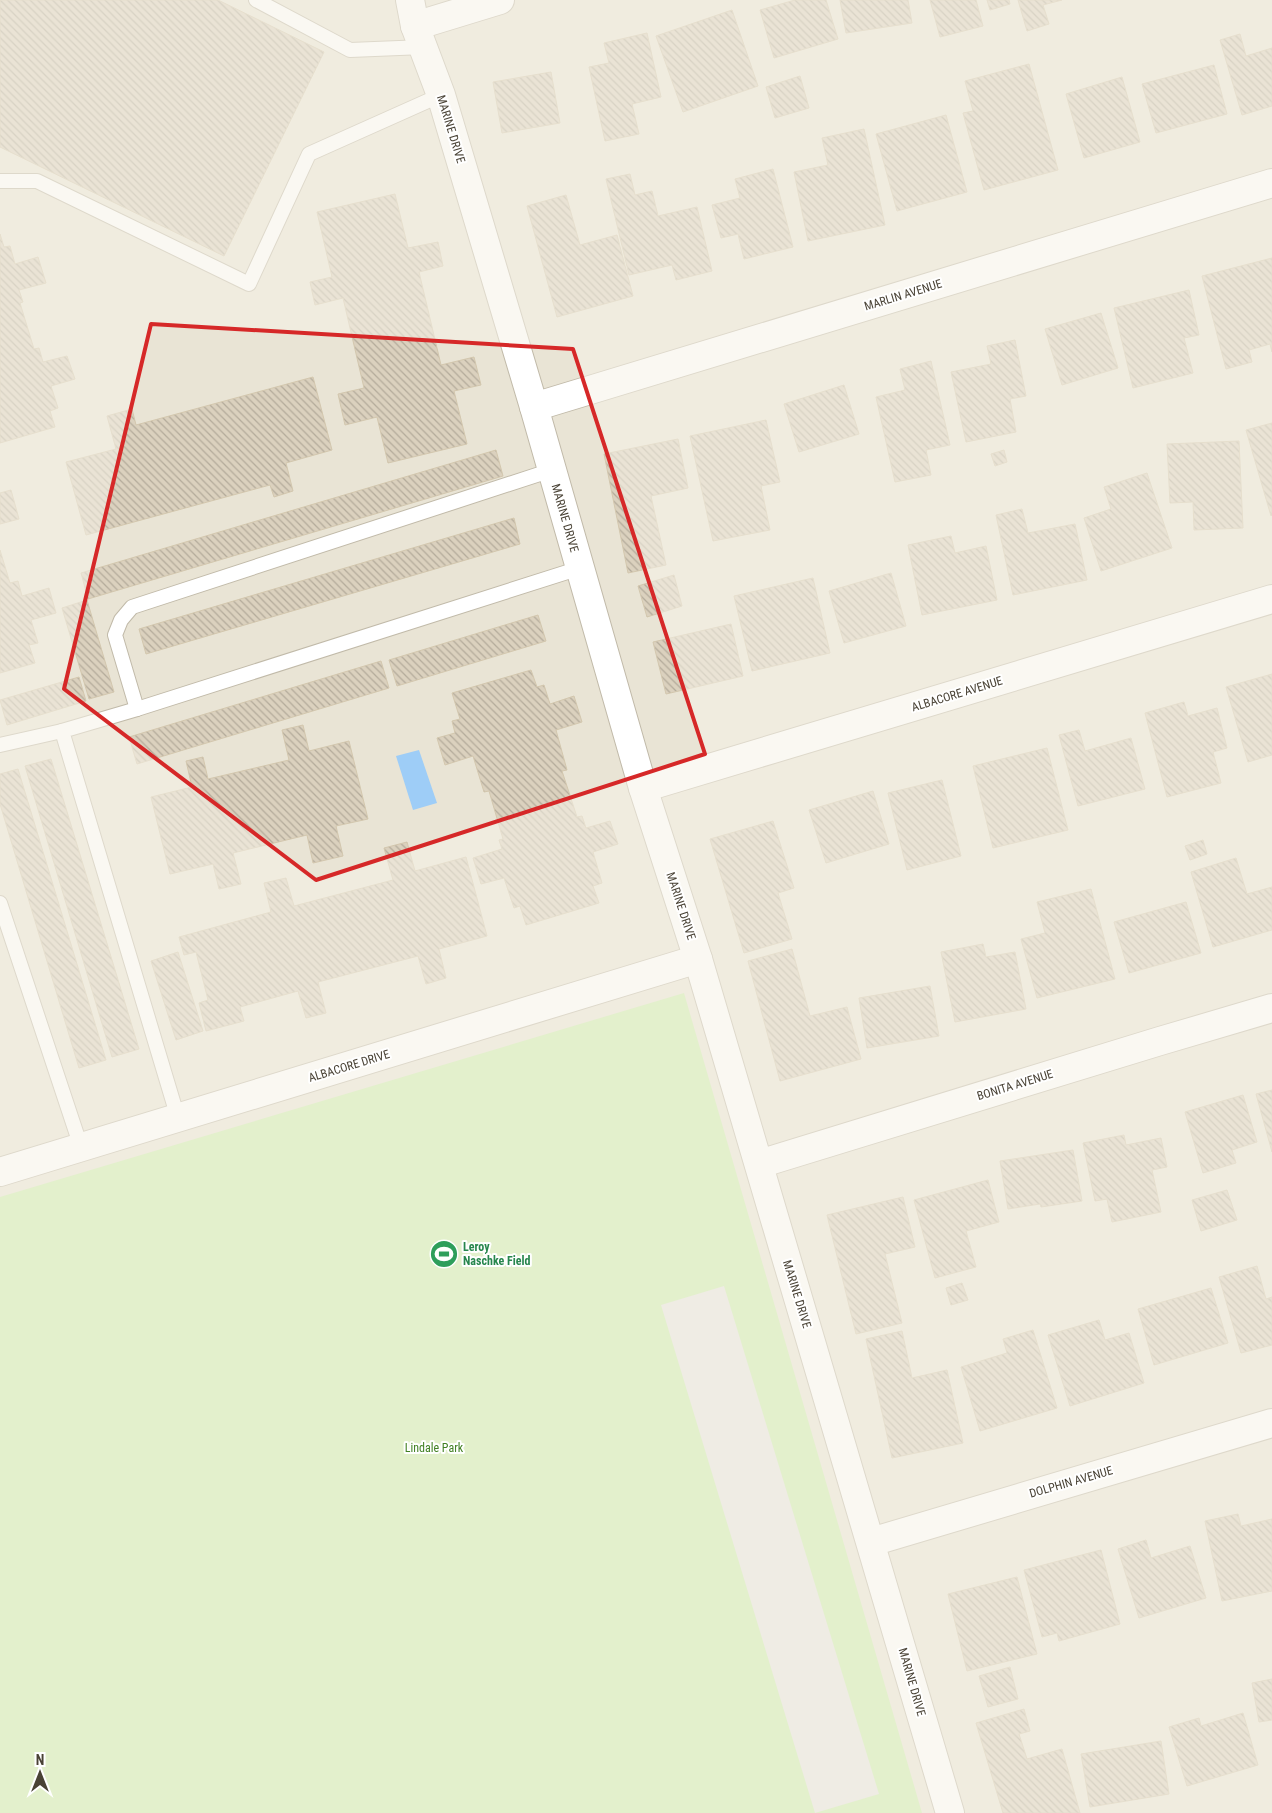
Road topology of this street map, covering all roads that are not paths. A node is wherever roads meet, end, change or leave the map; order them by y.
1 (256, 0) edge
2 (500, 0) edge
3 (416, 24) edge
4 (441, 95) junction
5 (0, 181) edge
6 (1272, 183) edge
7 (534, 407) junction
8 (552, 470) junction
9 (580, 568) junction
10 (1272, 599) edge
11 (136, 709) junction
12 (62, 731) junction
13 (0, 744) edge
14 (643, 788) junction
15 (0, 903) edge
16 (698, 960) junction
17 (1272, 1008) edge
18 (178, 1118) junction
19 (82, 1147) junction
20 (759, 1164) junction
21 (0, 1172) edge
22 (1272, 1423) edge
23 (871, 1542) junction
24 (950, 1813) edge

1 - 3 lane
2 - 3 street
3 - 4 street, MARINE DRIVE
4 - 5 lane
4 - 7 street, MARINE DRIVE
6 - 7 street, MARLIN AVENUE
7 - 8 street, MARINE DRIVE
8 - 9 street, MARINE DRIVE
8 - 11 lane
9 - 11 lane
9 - 14 street, MARINE DRIVE
10 - 14 street, ALBACORE AVENUE
11 - 12 lane
12 - 13 lane
12 - 18 lane
14 - 16 street, MARINE DRIVE
15 - 19 lane
16 - 18 street, ALBACORE DRIVE
16 - 20 street, MARINE DRIVE
17 - 20 street, BONITA AVENUE
18 - 19 street, ALBACORE DRIVE
19 - 21 street, ALBACORE DRIVE
20 - 23 street, MARINE DRIVE
22 - 23 street, DOLPHIN AVENUE
23 - 24 street, MARINE DRIVE

